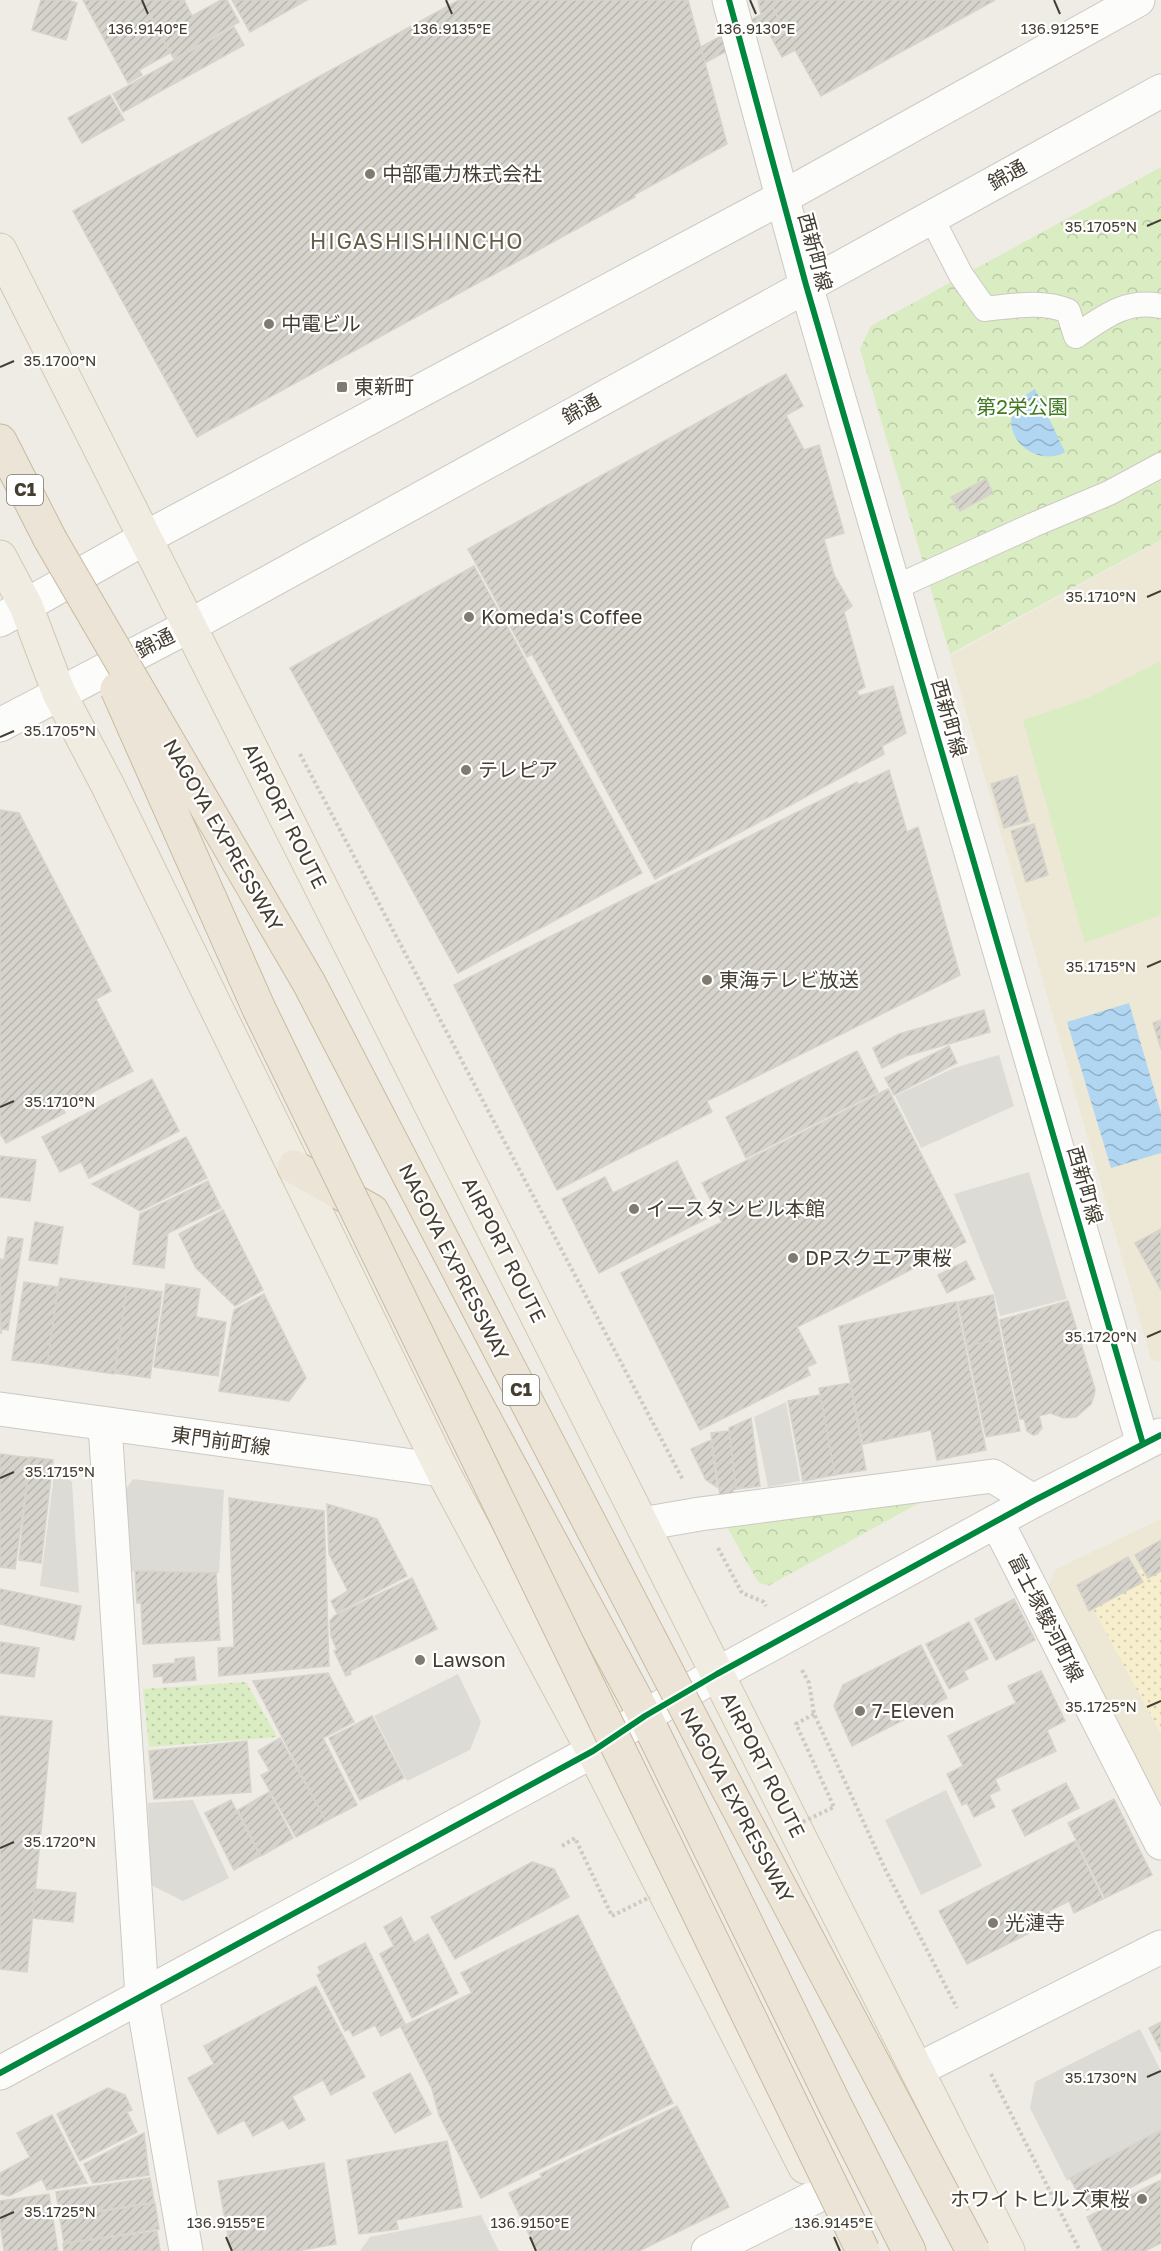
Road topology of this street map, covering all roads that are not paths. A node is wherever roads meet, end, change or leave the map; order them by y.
1 (729, 0) edge
2 (1138, 0) edge
3 (1161, 91) edge
4 (783, 197) junction
5 (931, 217) junction
6 (0, 250) edge
7 (806, 285) junction
8 (1161, 306) edge
9 (0, 441) edge
10 (1161, 465) edge
11 (145, 538) junction
12 (50, 539) junction
13 (0, 556) edge
14 (894, 588) junction
15 (13, 613) edge
16 (189, 626) junction
17 (59, 693) junction
18 (0, 725) edge
19 (294, 1167) junction
20 (0, 1409) edge
21 (105, 1425) junction
22 (1152, 1439) edge
23 (442, 1470) junction
24 (1033, 1501) junction
25 (997, 1522) junction
26 (642, 1524) junction
27 (717, 1674) junction
28 (645, 1716) junction
29 (593, 1751) junction
30 (1161, 1843) edge
31 (1161, 1947) edge
32 (142, 1996) junction
33 (916, 2070) junction
34 (0, 2073) edge
35 (819, 2195) junction
36 (186, 2251) edge
37 (708, 2251) edge
38 (846, 2251) edge
39 (863, 2251) edge
40 (909, 2251) edge
41 (973, 2251) edge
42 (1008, 2251) edge

1 - 4 street, 西新町線
2 - 4 street
3 - 5 street, 錦通
4 - 7 street, 西新町線
4 - 11 street
5 - 7 street, 錦通
5 - 8 lane
6 - 11 main road, AIRPORT ROUTE
7 - 14 street, 西新町線
7 - 16 street, 錦通
9 - 12 highway, NAGOYA EXPRESSWAY / C1
10 - 14 lane
11 - 15 street
11 - 16 main road, AIRPORT ROUTE
12 - 39 highway, NAGOYA EXPRESSWAY / C1, bridge
12 - 41 highway, NAGOYA EXPRESSWAY / C1, bridge
13 - 15 main road
14 - 22 street, 西新町線
15 - 17 main road
16 - 17 street, 錦通
16 - 26 main road, AIRPORT ROUTE
17 - 18 street, 錦通
17 - 19 main road
19 - 23 main road
19 - 28 highway
20 - 21 street, 東門前町線
21 - 23 street, 東門前町線
21 - 32 street
22 - 24 street
23 - 29 main road
24 - 25 street
24 - 26 street
25 - 27 street
25 - 30 street, 富士塚駿河町線
26 - 27 main road, AIRPORT ROUTE
27 - 28 street
27 - 33 main road, AIRPORT ROUTE
28 - 29 street
28 - 40 highway
29 - 32 street
29 - 35 main road
31 - 33 street
32 - 34 street
32 - 36 street
33 - 42 main road, AIRPORT ROUTE
35 - 37 street
35 - 38 main road

